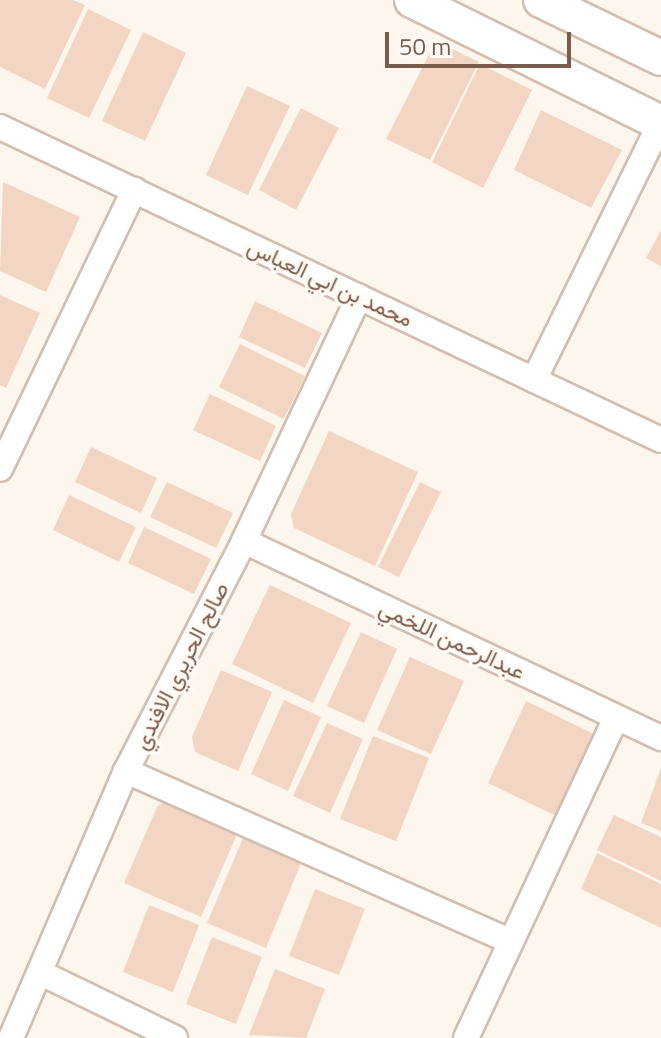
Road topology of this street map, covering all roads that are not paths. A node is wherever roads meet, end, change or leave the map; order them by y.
1 (412, 0) edge
2 (541, 0) edge
3 (661, 58) edge
4 (661, 122) edge
5 (0, 127) edge
6 (134, 190) junction
7 (359, 297) junction
8 (534, 380) junction
9 (661, 440) edge
10 (0, 469) edge
11 (244, 541) junction
12 (616, 718) junction
13 (661, 738) edge
14 (126, 771) junction
15 (509, 941) junction
16 (41, 973) junction
17 (11, 1038) edge
18 (175, 1038) edge
19 (466, 1038) edge

1 - 4 street
2 - 3 street
4 - 8 street
5 - 6 street, محمد بن ابي العباس
6 - 7 street, محمد بن ابي العباس
6 - 10 street
7 - 8 street, محمد بن ابي العباس
7 - 11 street, صالح الحريري الافندي
8 - 9 street, محمد بن ابي العباس
11 - 12 street, عبدالرحمن اللخمي
11 - 14 street, صالح الحريري الافندي
12 - 13 street, عبدالرحمن اللخمي
12 - 15 street
14 - 15 street
14 - 16 street, صالح الحريري الافندي
15 - 19 street
16 - 17 street, صالح الحريري الافندي
16 - 18 street

